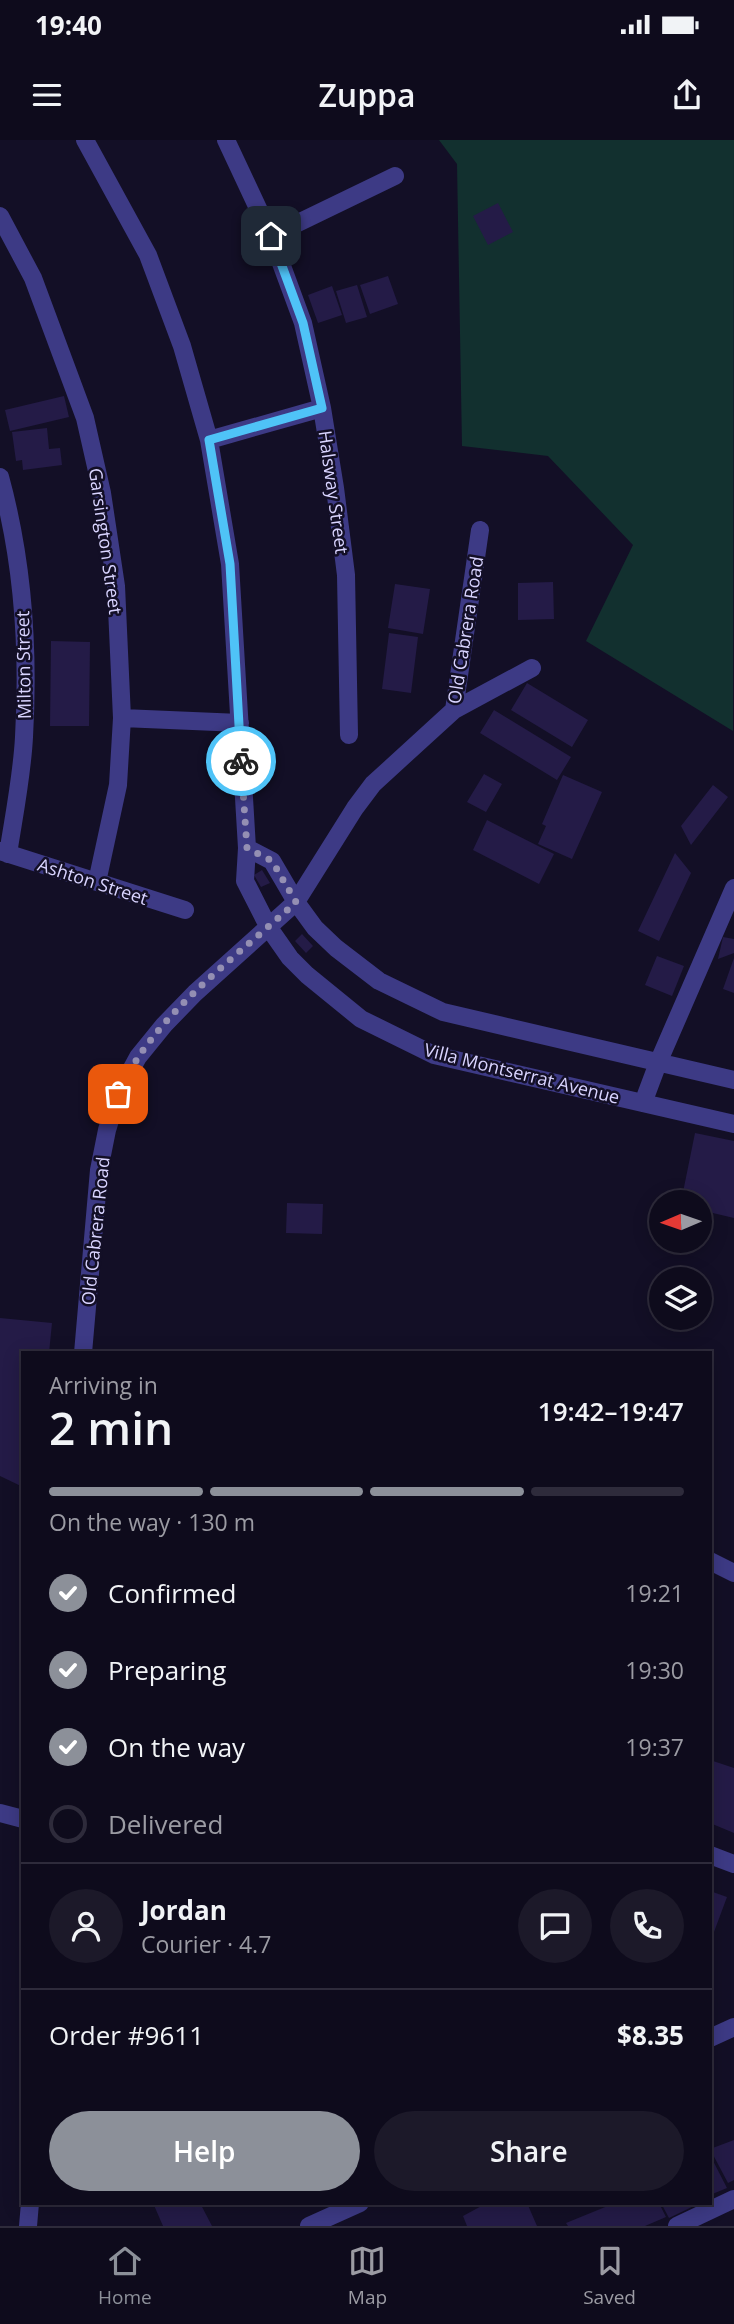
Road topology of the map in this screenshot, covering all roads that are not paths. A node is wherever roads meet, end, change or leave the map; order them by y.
1 (85, 140) edge
2 (226, 140) edge
3 (395, 176) dead end
4 (0, 216) edge
5 (271, 236) junction
6 (322, 408) junction
7 (209, 440) junction
8 (0, 477) edge
9 (480, 530) dead end
10 (533, 668) dead end
11 (454, 710) junction
12 (122, 718) junction
13 (240, 723) junction
14 (349, 736) dead end
15 (247, 848) junction
16 (4, 853) edge
17 (97, 882) junction
18 (734, 888) edge
19 (296, 902) junction
20 (185, 910) dead end
21 (268, 928) junction
22 (657, 1063) junction
23 (734, 1080) edge
24 (643, 1103) junction
25 (734, 1124) edge
26 (82, 1351) edge
27 (712, 1562) edge
28 (734, 1573) edge
29 (0, 1813) edge
30 (21, 1818) edge
31 (712, 1856) edge
32 (734, 1864) edge
33 (734, 2027) edge
34 (712, 2037) edge
35 (734, 2199) edge
36 (30, 2205) edge
37 (356, 2205) edge
38 (28, 2226) edge
39 (309, 2226) edge
40 (677, 2226) edge

1 - 7 street, Villa Montserrat Avenue
2 - 5 street, Halsway Street
3 - 5 street
4 - 12 street, Garsington Street
5 - 6 street, Halsway Street
6 - 7 street
6 - 14 street, Halsway Street
7 - 13 street, Villa Montserrat Avenue
8 - 16 street, Milton Street
9 - 11 street, Old Cabrera Road
10 - 11 street
11 - 19 street, Old Cabrera Road
12 - 13 street
12 - 17 street, Garsington Street
13 - 15 street, Villa Montserrat Avenue
15 - 19 street
15 - 21 street, Villa Montserrat Avenue
16 - 17 street, Ashton Street
17 - 20 street, Ashton Street
18 - 22 street
19 - 21 street, Old Cabrera Road
19 - 22 street
21 - 24 street, Villa Montserrat Avenue
21 - 26 street, Old Cabrera Road
22 - 23 street
22 - 24 street
24 - 25 street, Villa Montserrat Avenue
27 - 28 street
29 - 30 street
31 - 32 street
33 - 34 street
35 - 40 street
36 - 38 street
37 - 39 street

